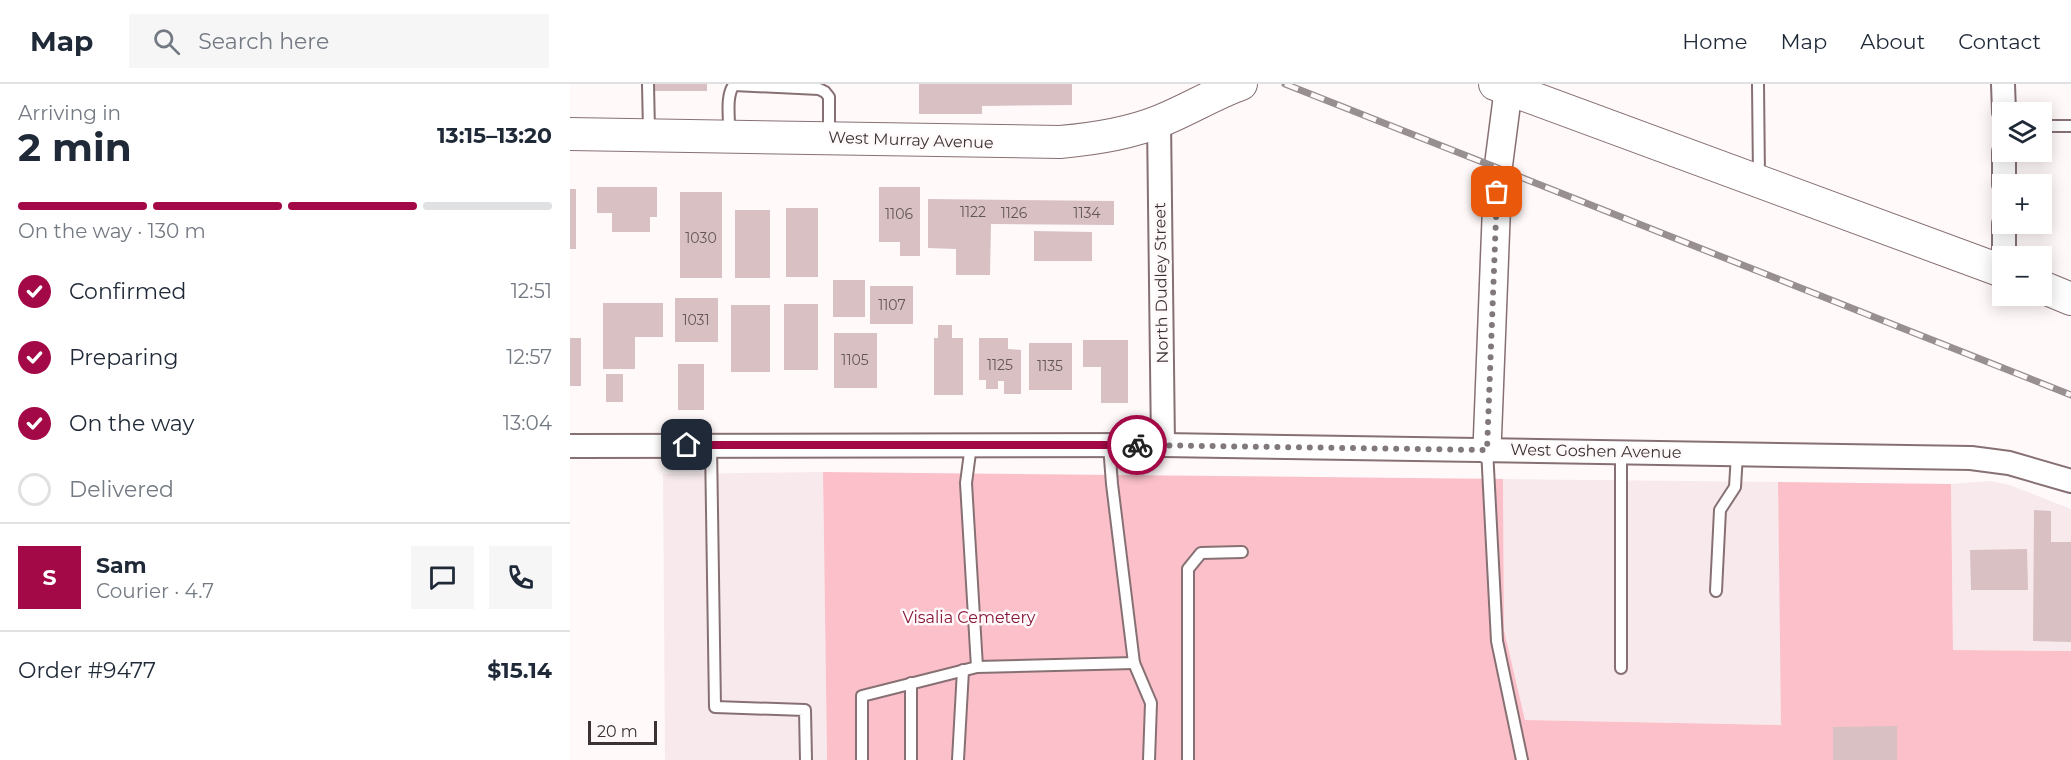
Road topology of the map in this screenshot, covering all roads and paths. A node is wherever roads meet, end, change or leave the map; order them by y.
1 (648, 84) edge
2 (1241, 84) edge
3 (1758, 84) edge
4 (2003, 84) edge
5 (1505, 86) edge
6 (2004, 102) edge
7 (1160, 121) junction
8 (2052, 126) edge
9 (2071, 126) edge
10 (570, 134) edge
11 (649, 135) junction
12 (729, 135) junction
13 (829, 137) junction
14 (1759, 181) junction
15 (1992, 267) edge
16 (2052, 291) edge
17 (2071, 299) edge
18 (711, 445) junction
19 (970, 445) junction
20 (1109, 445) junction
21 (1163, 445) junction
22 (570, 446) edge
23 (1487, 450) junction
24 (1621, 452) junction
25 (1737, 454) junction
26 (2071, 481) edge
27 (1242, 552) dead end
28 (1716, 591) dead end
29 (1134, 663) junction
30 (977, 667) junction
31 (1621, 668) dead end
32 (963, 670) junction
33 (911, 683) junction
34 (806, 760) edge
35 (862, 760) edge
36 (911, 760) edge
37 (958, 760) edge
38 (1149, 760) edge
39 (1188, 760) edge
40 (1522, 760) edge

1 - 11 lane
2 - 7 main road, West Murray Avenue
3 - 14 lane
4 - 6 street
5 - 14 main road
5 - 23 street
7 - 13 main road, West Murray Avenue
7 - 21 street, North Dudley Street
8 - 9 lane
10 - 11 main road, West Murray Avenue
11 - 12 main road, West Murray Avenue
12 - 13 main road, West Murray Avenue
12 - 13 lane
14 - 15 main road
16 - 17 main road
18 - 19 street, West Goshen Avenue
18 - 22 street, West Goshen Avenue
18 - 34 lane
19 - 20 street, West Goshen Avenue
19 - 30 lane
20 - 21 street, West Goshen Avenue
20 - 29 lane
21 - 23 street, West Goshen Avenue
23 - 24 street, West Goshen Avenue
23 - 40 lane
24 - 25 street, West Goshen Avenue
24 - 31 lane
25 - 26 street, West Goshen Avenue
25 - 28 lane
27 - 39 lane
29 - 30 lane
29 - 38 lane
30 - 32 lane
32 - 33 lane
32 - 37 lane
33 - 35 lane
33 - 36 lane

